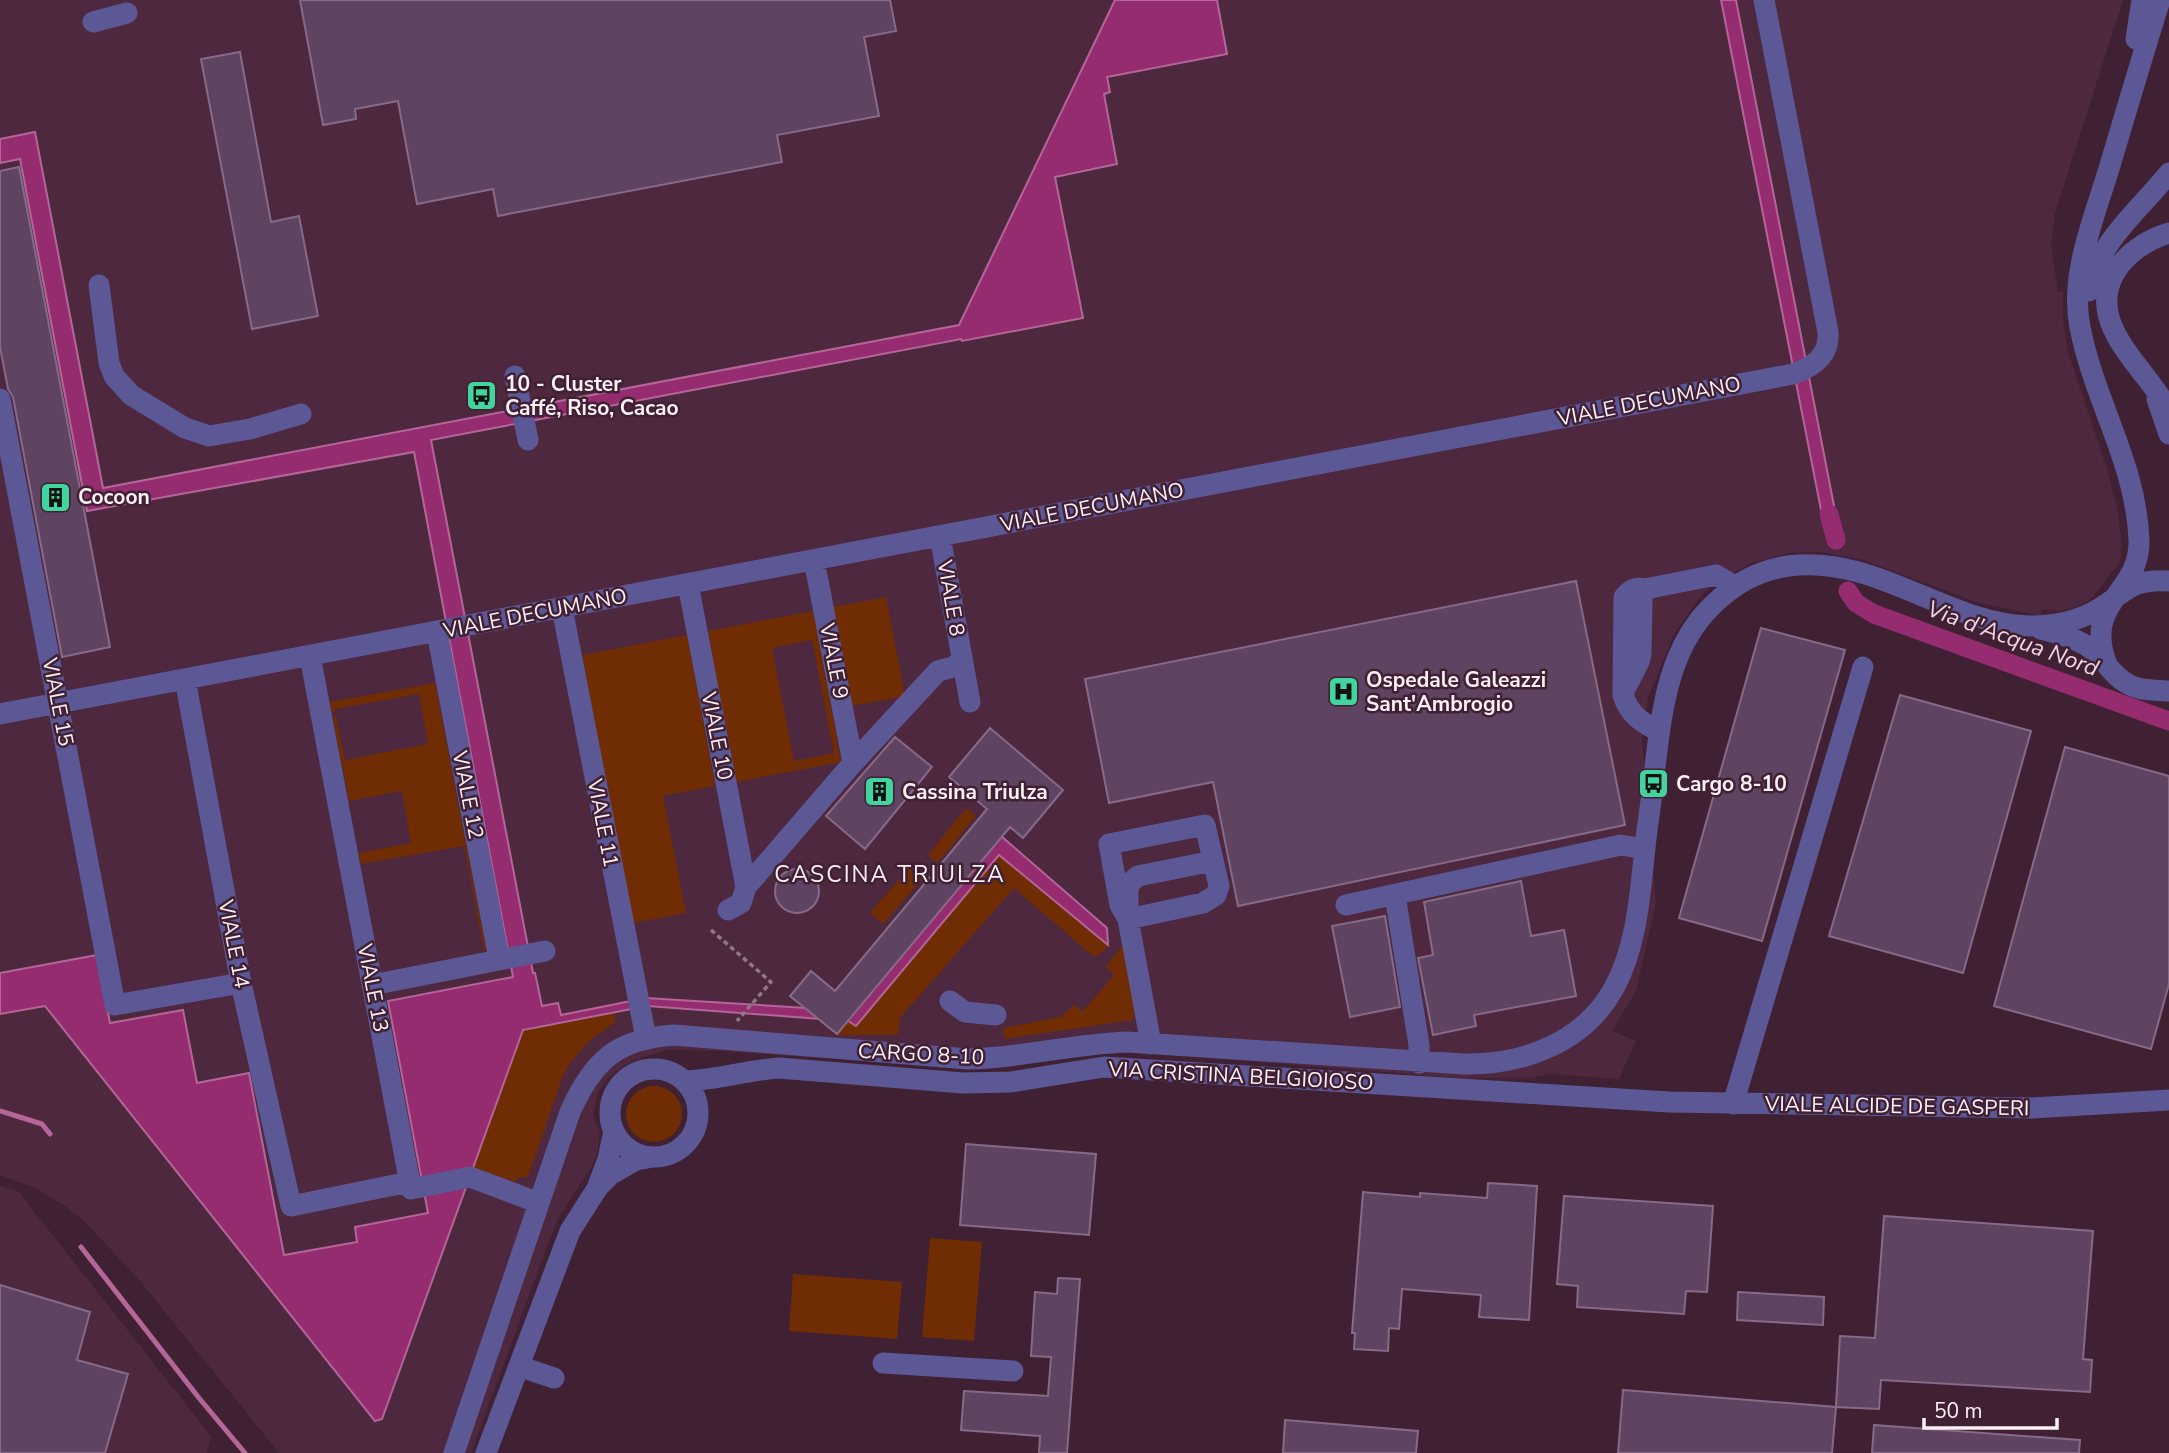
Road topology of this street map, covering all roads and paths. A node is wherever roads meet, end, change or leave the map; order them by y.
1 (1765, 0) edge
2 (2142, 0) edge
3 (2160, 0) edge
4 (127, 13) dead end
5 (93, 22) dead end
6 (2129, 103) junction
7 (2169, 173) edge
8 (2169, 233) edge
9 (99, 285) dead end
10 (2089, 363) junction
11 (515, 376) dead end
12 (2150, 381) junction
13 (0, 399) edge
14 (2169, 411) edge
15 (301, 414) dead end
16 (2169, 434) edge
17 (528, 440) dead end
18 (940, 536) junction
19 (814, 560) junction
20 (2169, 581) edge
21 (688, 584) junction
22 (1735, 586) junction
23 (2116, 596) junction
24 (562, 608) junction
25 (2030, 626) junction
26 (437, 632) junction
27 (310, 656) junction
28 (962, 660) junction
29 (2106, 662) junction
30 (1863, 667) dead end
31 (185, 679) junction
32 (2168, 690) edge
33 (970, 702) dead end
34 (58, 704) junction
35 (0, 715) edge
36 (1658, 731) junction
37 (853, 763) junction
38 (1645, 849) junction
39 (1213, 861) junction
40 (746, 887) junction
41 (1395, 895) junction
42 (1346, 905) dead end
43 (728, 911) dead end
44 (1128, 919) junction
45 (710, 930) dead end
46 (545, 951) dead end
47 (499, 958) junction
48 (241, 983) junction
49 (372, 985) junction
50 (950, 1001) dead end
51 (996, 1015) dead end
52 (737, 1022) dead end
53 (646, 1038) junction
54 (1151, 1044) junction
55 (1419, 1063) junction
56 (733, 1076) junction
57 (684, 1081) junction
58 (1625, 1100) joint
59 (2169, 1100) edge
60 (1733, 1104) junction
61 (698, 1116) junction
62 (614, 1131) junction
63 (653, 1157) junction
64 (410, 1182) junction
65 (598, 1187) junction
66 (539, 1203) junction
67 (883, 1363) dead end
68 (530, 1370) dead end
69 (1013, 1371) dead end
70 (554, 1378) dead end
71 (454, 1453) edge
72 (486, 1453) edge

1 - 18 street, VIALE DECUMANO
2 - 6 street
3 - 6 street
4 - 5 street
6 - 10 street
7 - 10 street
8 - 12 street
9 - 15 street
10 - 23 street
11 - 17 street
12 - 14 street
12 - 16 street
13 - 34 street, VIALE 15
18 - 19 street, VIALE DECUMANO
18 - 28 street, VIALE 8
19 - 21 street, VIALE DECUMANO
19 - 37 street, VIALE 9
20 - 23 street
21 - 24 street, VIALE DECUMANO
21 - 40 street, VIALE 10
22 - 25 street, CARGO 8-10
22 - 36 street, CARGO 8-10
22 - 36 street
23 - 25 street
23 - 29 street
24 - 26 street, VIALE DECUMANO
24 - 53 street, VIALE 11
25 - 29 street
26 - 27 street, VIALE DECUMANO
26 - 47 street, VIALE 12
27 - 31 street, VIALE DECUMANO
27 - 49 street, VIALE 13
28 - 33 street, VIALE 8
28 - 37 street
29 - 32 street
30 - 60 street
31 - 34 street, VIALE DECUMANO
31 - 48 street, VIALE 14
34 - 35 street, VIALE DECUMANO
34 - 48 street, VIALE 15
36 - 38 street, CARGO 8-10
37 - 40 street
38 - 41 street
38 - 55 street, CARGO 8-10
39 - 44 street
39 - 44 street
39 - 44 street
40 - 43 street
41 - 42 street
41 - 55 street
44 - 54 street
45 - 52 path
46 - 47 street
47 - 49 street
48 - 64 street, VIALE 14
49 - 64 street, VIALE 13
50 - 51 street
53 - 54 street, CARGO 8-10
53 - 66 street, CARGO 8-10
54 - 55 street, CARGO 8-10
56 - 57 street, VIA CRISTINA BELGIOIOSO
56 - 58 street, VIA CRISTINA BELGIOIOSO
56 - 61 street
57 - 61 street
57 - 62 street
58 - 60 street, VIALE ALCIDE DE GASPERI
59 - 60 street, VIALE ALCIDE DE GASPERI
61 - 63 street
62 - 63 street
62 - 65 street
63 - 65 street
64 - 66 street
65 - 72 street
66 - 71 street, CARGO 8-10
67 - 69 street
68 - 70 street

